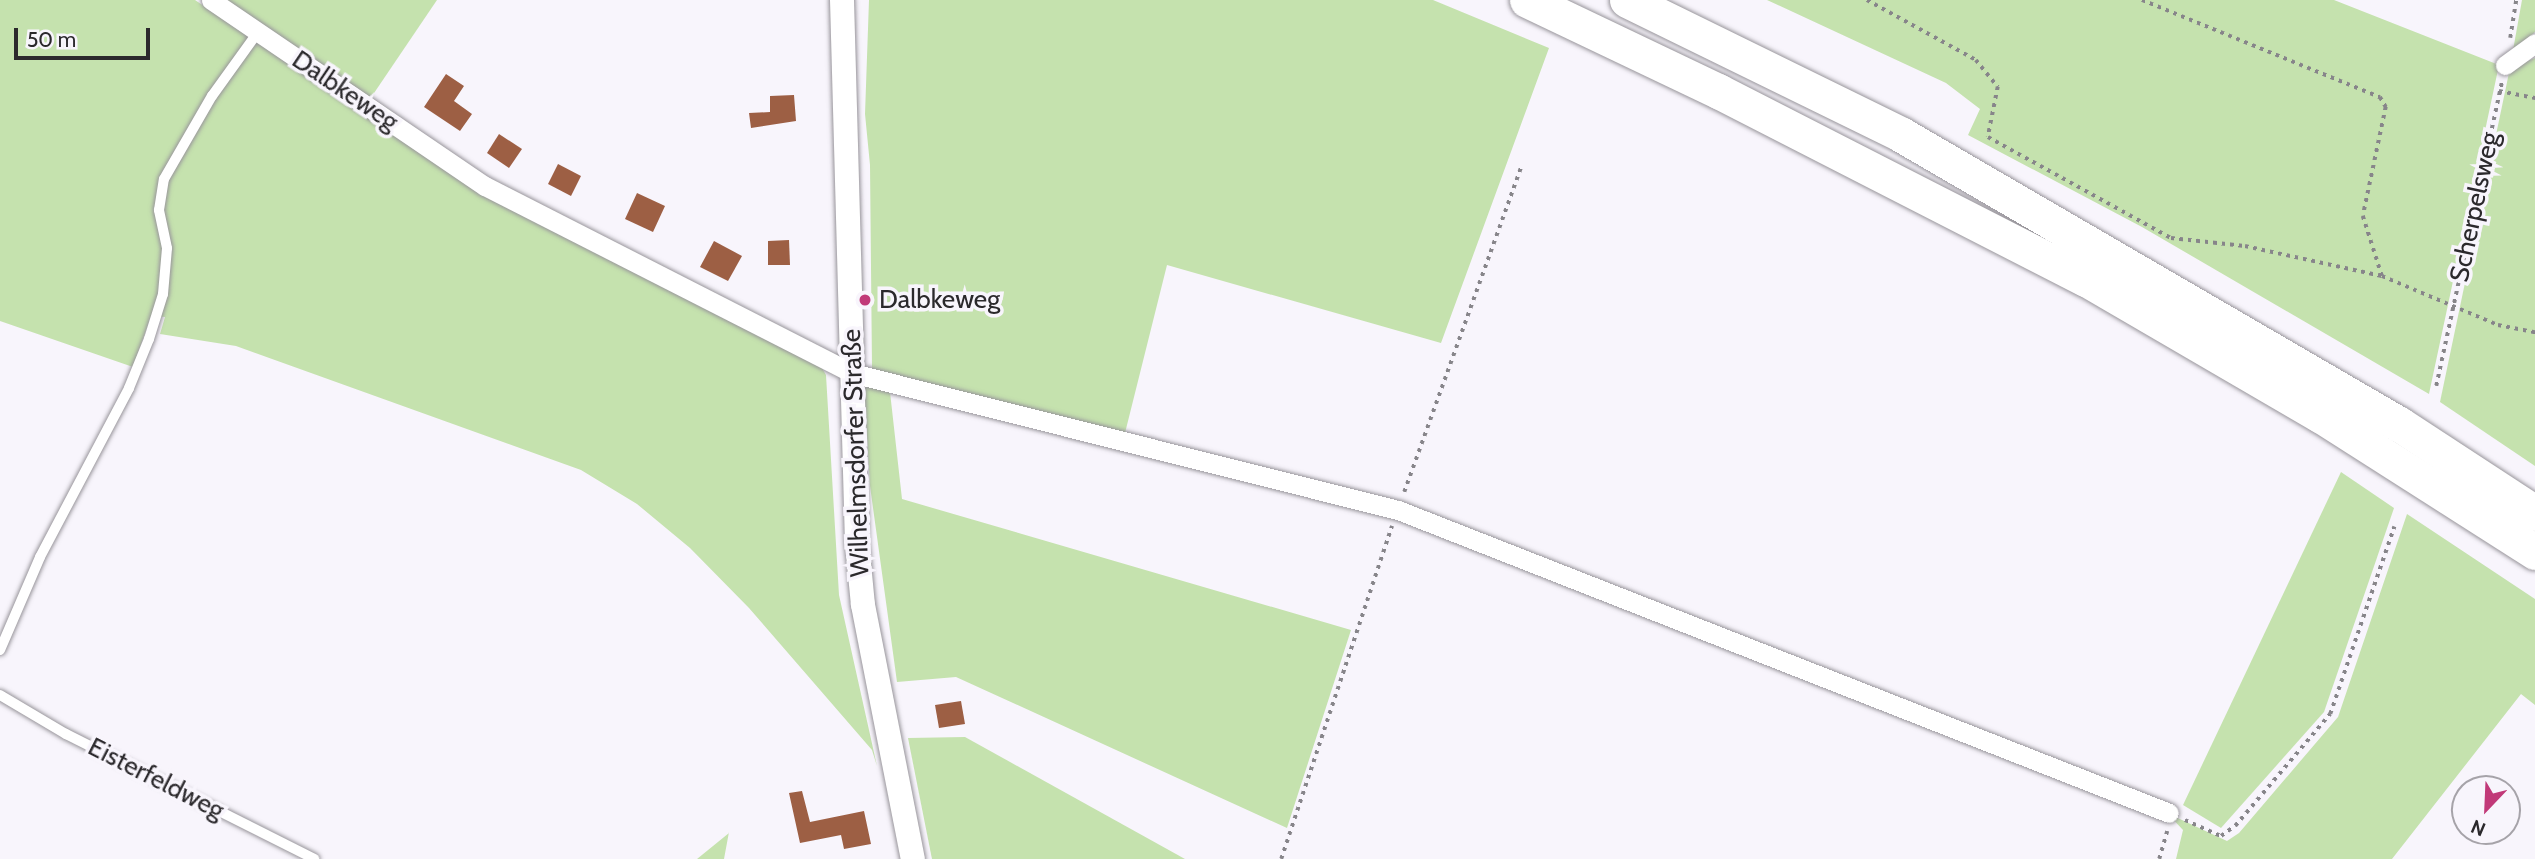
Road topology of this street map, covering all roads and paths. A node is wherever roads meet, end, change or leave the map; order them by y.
1 (211, 0) edge
2 (842, 0) edge
3 (1527, 0) edge
4 (1627, 0) edge
5 (1867, 0) edge
6 (2142, 0) edge
7 (2516, 0) edge
8 (258, 32) junction
9 (2535, 43) edge
10 (2505, 65) junction
11 (2499, 92) junction
12 (2535, 98) edge
13 (2382, 276) junction
14 (2454, 304) junction
15 (2535, 332) edge
16 (852, 373) junction
17 (2436, 386) dead end
18 (2535, 513) edge
19 (2394, 527) dead end
20 (2535, 552) edge
21 (0, 650) edge
22 (0, 695) edge
23 (2169, 813) junction
24 (314, 859) edge
25 (913, 859) edge
26 (2160, 859) edge

1 - 8 street, Dalbkeweg
2 - 16 street, Wilhelmsdorfer Straße
3 - 20 highway
4 - 18 highway
5 - 13 path
6 - 13 path
7 - 10 path, Scherpelsweg
8 - 16 street, Dalbkeweg
8 - 21 lane
9 - 10 street
10 - 11 path, Scherpelsweg
11 - 12 path
11 - 14 path, Scherpelsweg
13 - 14 path
14 - 15 path
14 - 17 path, Scherpelsweg
16 - 23 street, Dalbkeweg
16 - 25 street, Wilhelmsdorfer Straße
19 - 23 path
22 - 24 lane, Eisterfeldweg
23 - 26 path

